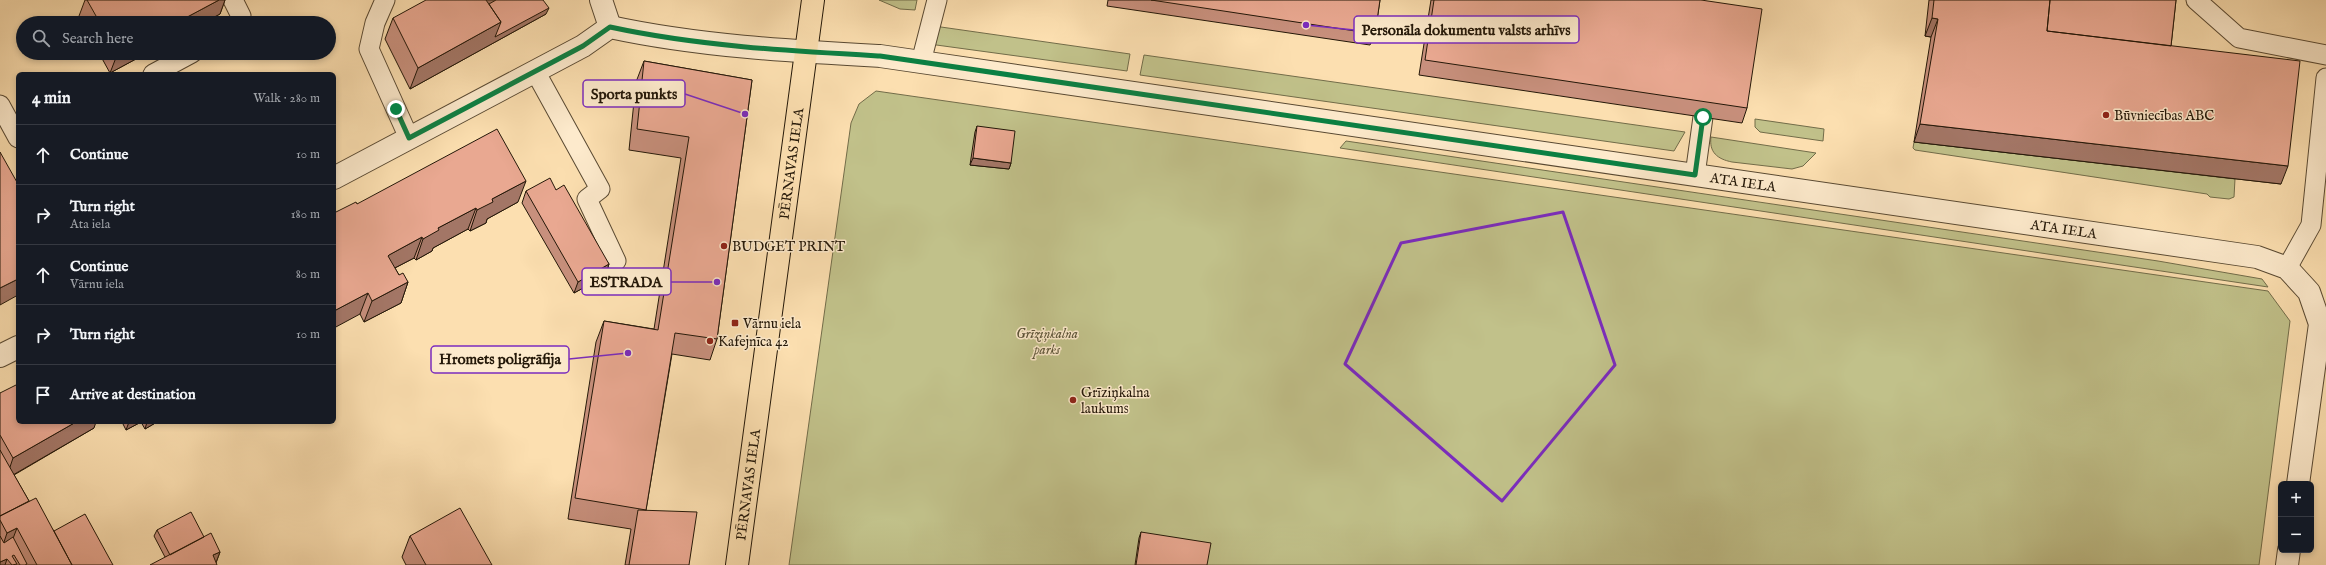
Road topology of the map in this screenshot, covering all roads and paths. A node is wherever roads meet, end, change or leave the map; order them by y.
1 (233, 0) edge
2 (385, 0) edge
3 (601, 0) edge
4 (813, 0) edge
5 (937, 0) edge
6 (2196, 0) edge
7 (241, 16) edge
8 (610, 27) junction
9 (805, 52) junction
10 (2326, 55) edge
11 (179, 60) edge
12 (921, 62) junction
13 (535, 71) junction
14 (158, 72) edge
15 (2326, 78) edge
16 (0, 105) edge
17 (2325, 106) edge
18 (1703, 117) edge
19 (16, 134) edge
20 (409, 138) junction
21 (1695, 175) junction
22 (336, 177) edge
23 (616, 261) dead end
24 (2287, 268) junction
25 (16, 347) edge
26 (0, 356) edge
27 (2298, 481) edge
28 (2289, 553) edge
29 (737, 565) edge
30 (2287, 565) edge

1 - 7 lane
2 - 20 lane
3 - 8 street
4 - 9 main road, PĒRNAVAS IELA
5 - 12 lane
6 - 10 lane
8 - 9 street
8 - 13 street
9 - 12 street, ATA IELA
9 - 29 main road, PĒRNAVAS IELA
11 - 14 lane
12 - 21 street, ATA IELA
13 - 20 street
13 - 23 lane
15 - 17 lane
16 - 19 lane
17 - 24 lane
18 - 21 lane
20 - 22 street
21 - 24 street, ATA IELA
24 - 27 street, ATA IELA
25 - 26 street
28 - 30 street

